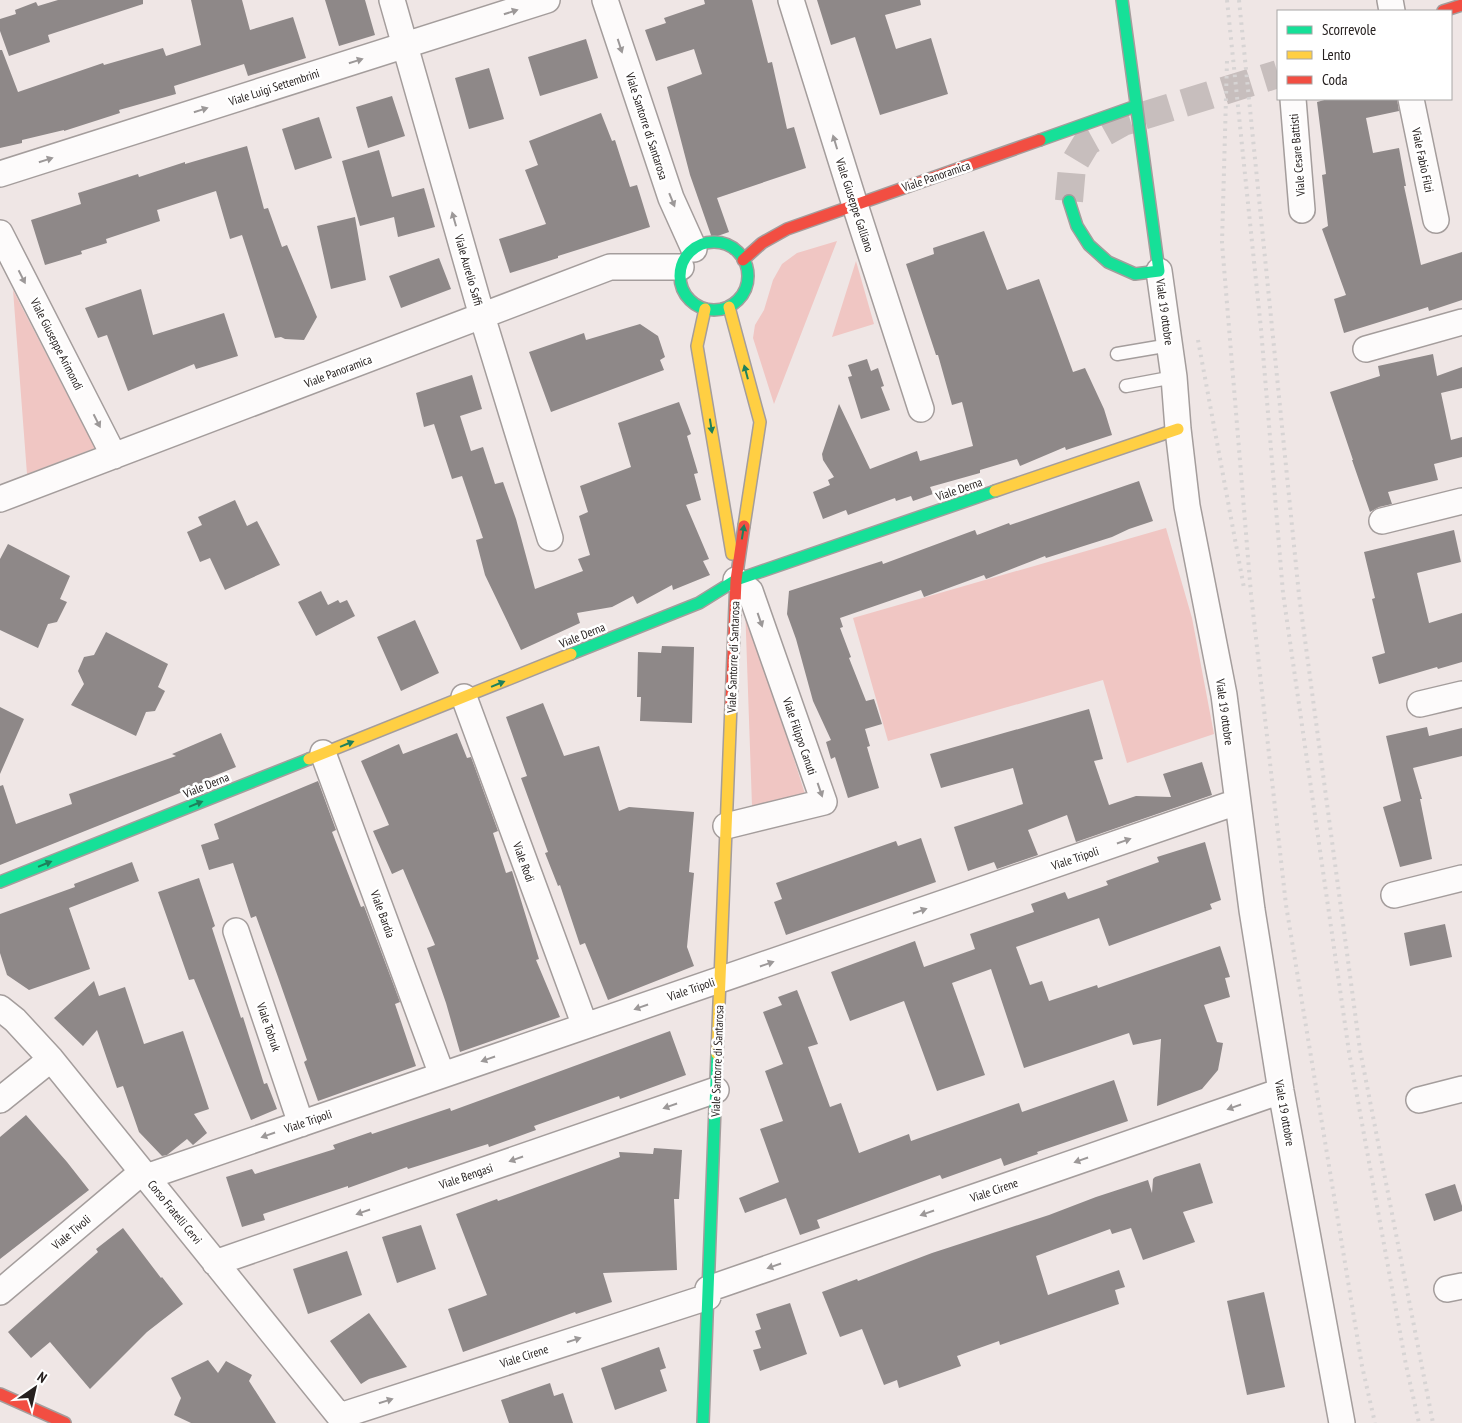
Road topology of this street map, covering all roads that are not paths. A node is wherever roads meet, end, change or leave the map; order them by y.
1 (392, 0) edge
2 (547, 0) edge
3 (605, 0) edge
4 (791, 0) edge
5 (1122, 0) edge
6 (1462, 5) edge
7 (1446, 10) edge
8 (405, 45) junction
9 (1293, 100) edge
10 (1411, 100) edge
11 (1136, 106) junction
12 (0, 174) edge
13 (1069, 201) tunnel mouth
14 (854, 205) junction
15 (1302, 210) dead end
16 (1436, 220) dead end
17 (0, 233) edge
18 (687, 258) junction
19 (743, 260) junction
20 (1159, 271) junction
21 (729, 307) junction
22 (705, 309) junction
23 (482, 316) junction
24 (1462, 322) edge
25 (1170, 345) junction
26 (1366, 349) dead end
27 (1118, 354) dead end
28 (1174, 377) junction
29 (1126, 386) dead end
30 (921, 409) dead end
31 (1178, 429) junction
32 (114, 456) junction
33 (0, 499) edge
34 (1462, 501) edge
35 (1382, 521) dead end
36 (550, 538) dead end
37 (736, 580) junction
38 (1462, 694) edge
39 (464, 697) junction
40 (1420, 704) dead end
41 (323, 753) junction
42 (1237, 802) junction
43 (726, 826) junction
44 (1462, 878) edge
45 (0, 882) edge
46 (1394, 895) dead end
47 (236, 931) dead end
48 (721, 979) junction
49 (0, 1008) edge
50 (585, 1026) junction
51 (51, 1059) junction
52 (442, 1075) junction
53 (1462, 1089) edge
54 (716, 1090) junction
55 (1280, 1091) junction
56 (0, 1100) edge
57 (1419, 1100) dead end
58 (301, 1124) junction
59 (144, 1174) junction
60 (215, 1263) junction
61 (0, 1292) edge
62 (708, 1293) junction
63 (0, 1394) edge
64 (342, 1421) edge
65 (65, 1423) edge
66 (703, 1423) edge
67 (1342, 1423) edge

1 - 8 street, Viale Aurelio Saffi
8 -> 2 street, Viale Luigi Settembrini
3 -> 18 street, Viale Santorre di Santarosa
14 -> 4 street, Viale Giuseppe Galliano
5 - 11 street, Viale 19 ottobre
6 - 7 street
12 -> 8 street, Viale Luigi Settembrini
23 -> 8 street, Viale Aurelio Saffi
9 - 15 street, Viale Cesare Battisti
10 - 16 street, Viale Fabio Filzi
11 - 14 street, Viale Panoramica
11 - 20 street, Viale 19 ottobre
13 - 20 street
14 - 19 street, Viale Panoramica
14 - 30 street, Viale Giuseppe Galliano
17 -> 32 street, Viale Giuseppe Arimondi
18 - 19 street
18 - 22 street
18 - 23 street, Viale Panoramica
19 - 21 street
20 - 25 street, Viale 19 ottobre
21 - 22 street
37 -> 21 street, Viale Santorre di Santarosa
22 -> 37 street, Viale Santorre di Santarosa
23 - 32 street, Viale Panoramica
23 - 36 street, Viale Aurelio Saffi
24 - 26 street
25 - 27 lane
25 - 28 street, Viale 19 ottobre
28 - 29 lane
28 - 31 street, Viale 19 ottobre
31 - 37 street, Viale Derna
31 - 42 street, Viale 19 ottobre
32 - 33 street, Viale Panoramica
34 - 35 street
39 -> 37 street, Viale Derna
37 - 43 street, Viale Santorre di Santarosa
37 -> 43 street, Viale Filippo Canuti
38 - 40 street
41 -> 39 street, Viale Derna
39 - 50 street, Viale Rodi
45 -> 41 street, Viale Derna
41 - 52 street, Viale Bardia
48 -> 42 street, Viale Tripoli
42 - 55 street, Viale 19 ottobre
43 - 48 street, Viale Santorre di Santarosa
44 - 46 street
47 - 58 street, Viale Tobruk
48 -> 50 street, Viale Tripoli
48 - 54 street, Viale Santorre di Santarosa
49 - 51 street, Corso Fratelli Cervi
50 -> 52 street, Viale Tripoli
51 - 56 street
51 - 59 street, Corso Fratelli Cervi
52 - 58 street, Viale Tripoli
53 - 57 street
54 -> 60 street, Viale Bengasi
54 - 62 street, Viale Santorre di Santarosa
55 -> 62 street, Viale Cirene
55 - 67 street, Viale 19 ottobre
58 -> 59 street, Viale Tripoli
59 - 60 street, Corso Fratelli Cervi
59 - 61 street, Viale Tivoli
60 - 64 street, Corso Fratelli Cervi
64 -> 62 street, Viale Cirene
62 - 66 street, Viale Santorre di Santarosa
63 - 65 street

